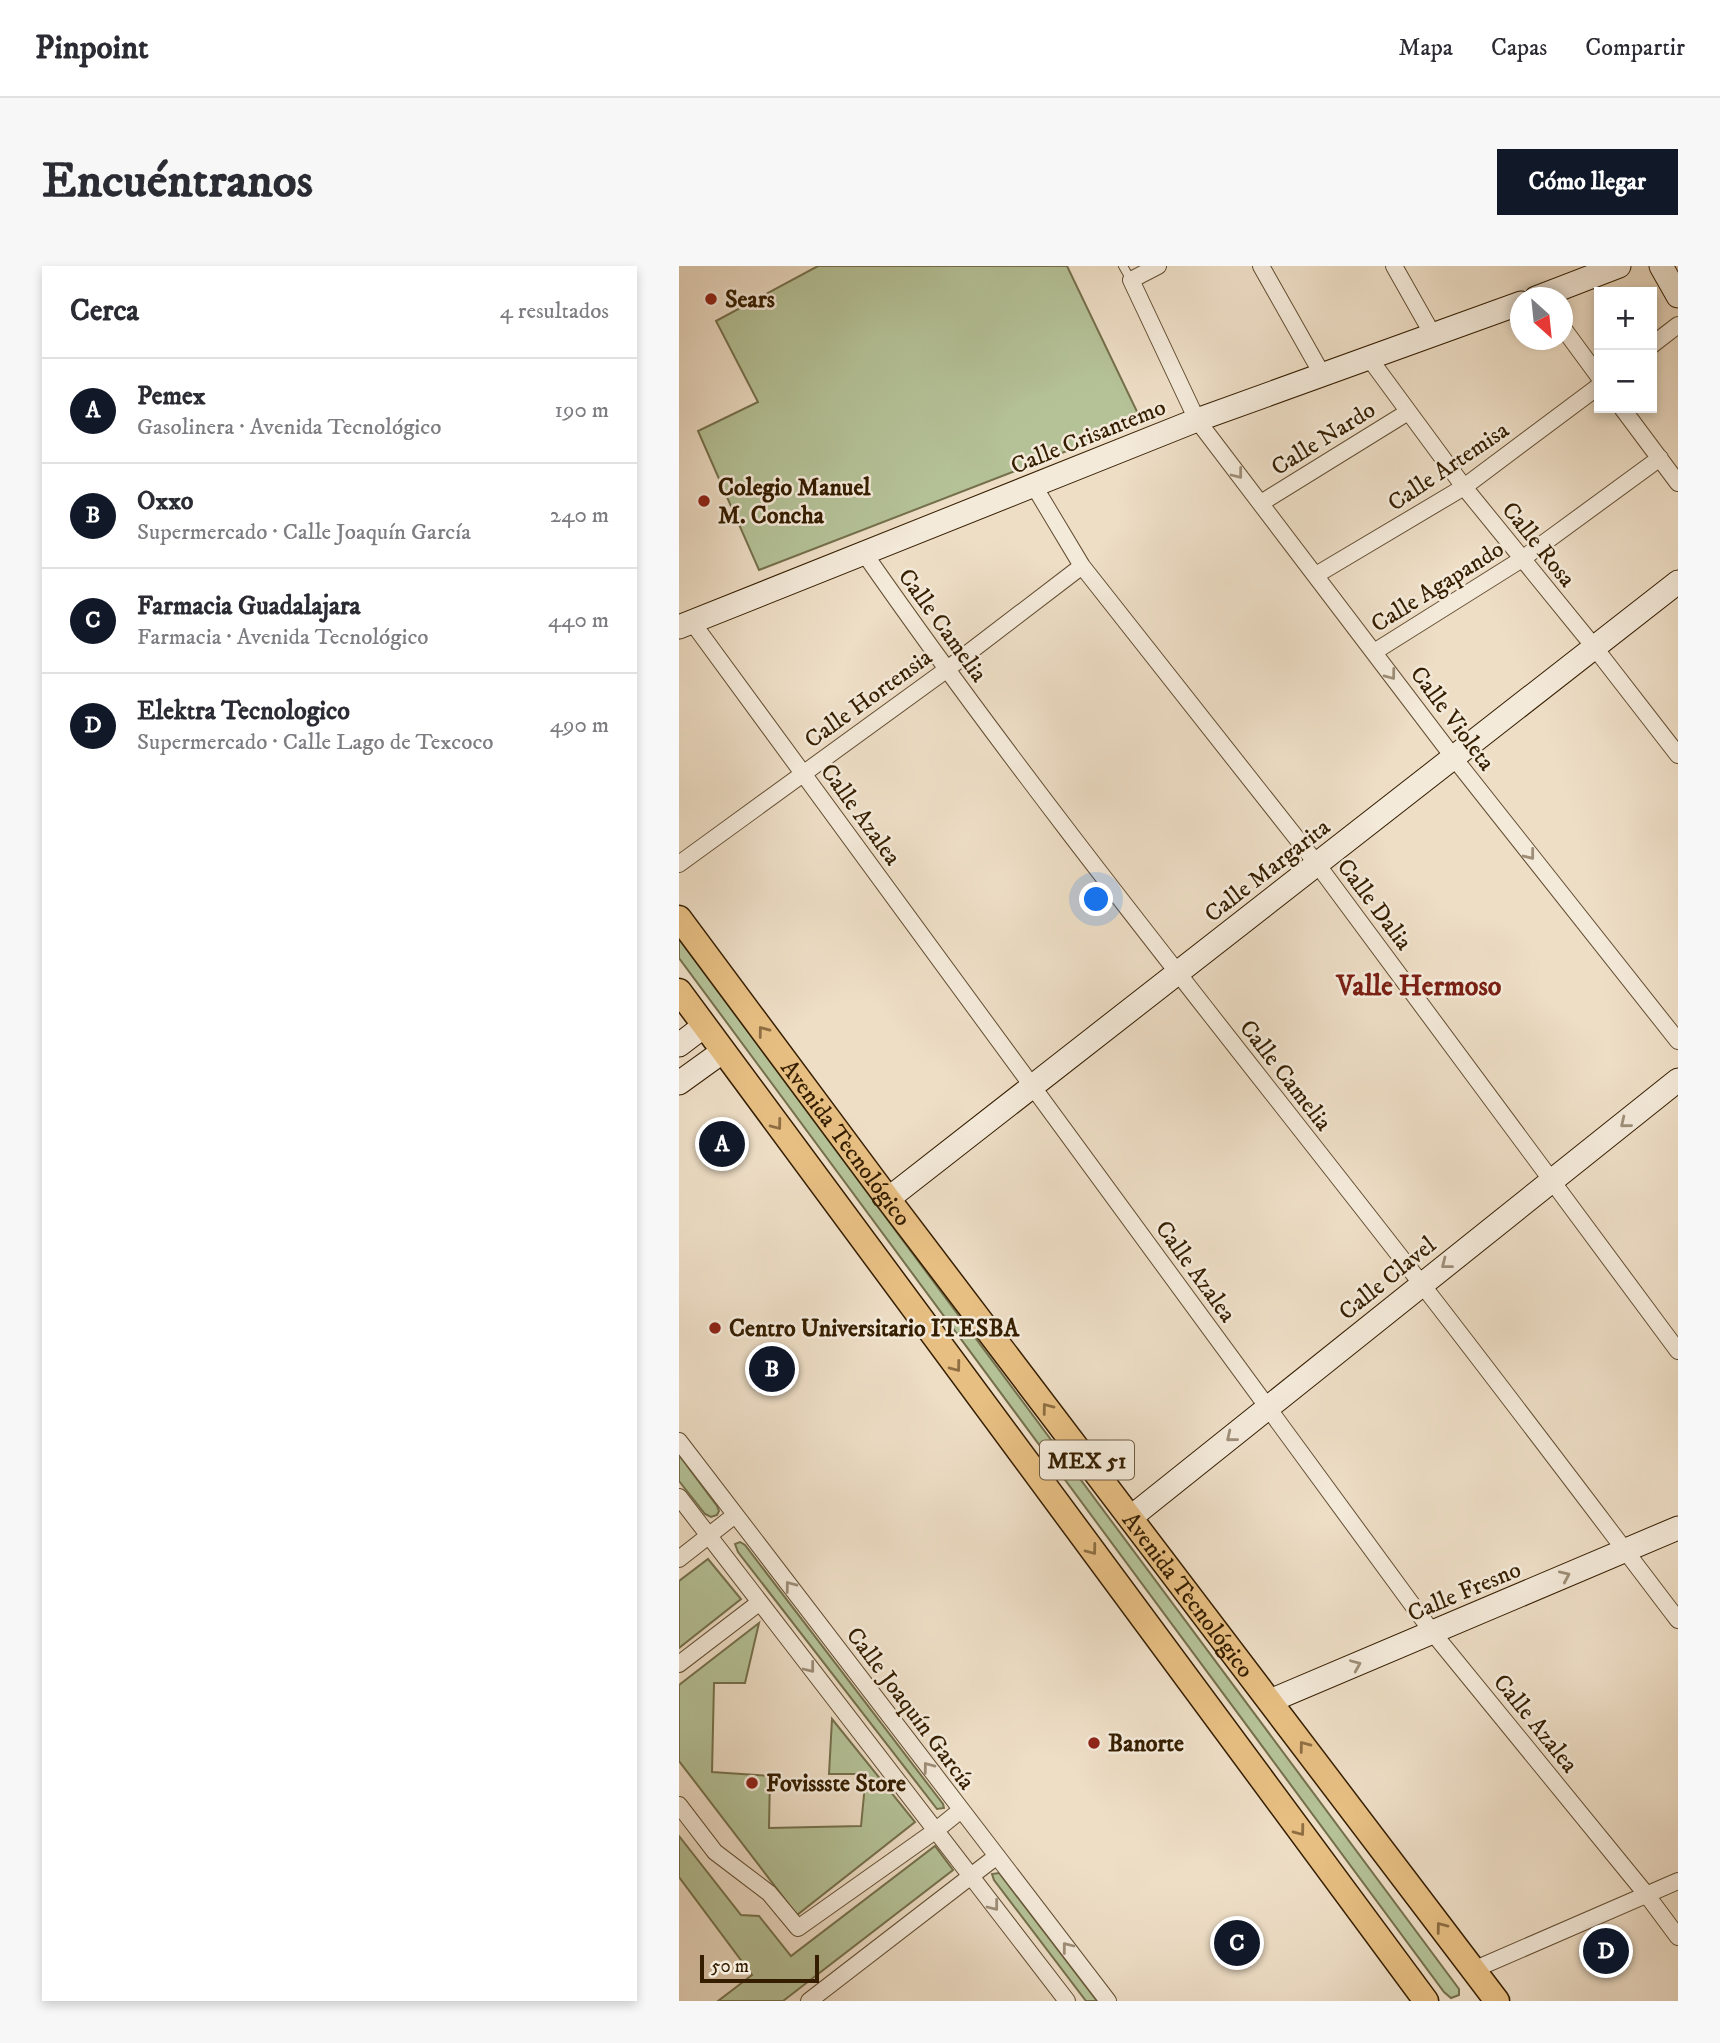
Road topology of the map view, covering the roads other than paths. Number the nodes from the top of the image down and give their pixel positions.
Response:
1 (1158, 266) edge
2 (1261, 266) edge
3 (1394, 266) edge
4 (1619, 266) edge
5 (1661, 266) edge
6 (1127, 273) edge
7 (1565, 287) edge
8 (1678, 296) edge
9 (1510, 308) edge
10 (1678, 325) edge
11 (1433, 335) junction
12 (1657, 341) edge
13 (1573, 342) edge
14 (1369, 358) junction
15 (1594, 370) edge
16 (1322, 374) junction
17 (1594, 390) edge
18 (1408, 412) junction
19 (1626, 413) edge
20 (1196, 420) junction
21 (1660, 458) junction
22 (1678, 483) edge
23 (1034, 486) junction
24 (1464, 487) junction
25 (1261, 503) junction
26 (865, 553) junction
27 (1522, 559) junction
28 (1082, 566) junction
29 (1316, 575) junction
30 (1678, 582) edge
31 (686, 624) edge
32 (1595, 648) junction
33 (1374, 652) junction
34 (946, 670) junction
35 (1678, 727) edge
36 (1665, 738) junction
37 (1678, 755) edge
38 (1454, 758) junction
39 (803, 773) junction
40 (679, 864) edge
41 (1317, 864) junction
42 (679, 918) edge
43 (1177, 972) junction
44 (679, 991) edge
45 (704, 1027) junction
46 (1678, 1041) edge
47 (679, 1045) edge
48 (722, 1052) junction
49 (1678, 1080) edge
50 (679, 1083) edge
51 (1033, 1086) junction
52 (1553, 1180) junction
53 (888, 1199) junction
54 (1422, 1284) junction
55 (1678, 1350) edge
56 (1268, 1408) junction
57 (679, 1441) edge
58 (679, 1497) edge
59 (735, 1515) junction
60 (1130, 1518) junction
61 (1678, 1528) edge
62 (709, 1535) junction
63 (1625, 1550) junction
64 (679, 1559) edge
65 (760, 1602) junction
66 (1678, 1620) edge
67 (1433, 1633) junction
68 (679, 1664) edge
69 (1270, 1701) junction
70 (679, 1805) edge
71 (961, 1810) junction
72 (935, 1830) junction
73 (997, 1856) junction
74 (971, 1876) junction
75 (1678, 1881) edge
76 (1646, 1894) junction
77 (1678, 1937) edge
78 (1473, 1970) junction
79 (1489, 1998) edge
80 (809, 2001) edge
81 (1067, 2001) edge
82 (1108, 2001) edge
83 (1426, 2001) edge

1 - 6 street
2 - 16 street
3 - 11 street
4 - 7 main road, Calle Crisantemo
5 - 8 main road
6 - 20 street, Calle Violeta
9 - 11 main road, Calle Crisantemo
10 - 12 street
11 - 14 main road, Calle Crisantemo
13 - 15 street
14 - 16 main road, Calle Crisantemo
14 - 18 street, Calle Rosa
16 - 20 main road, Calle Crisantemo
17 - 24 street, Calle Artemisa
18 - 24 street, Calle Rosa
18 - 25 street, Calle Nardo
19 - 21 street
20 - 23 main road, Calle Crisantemo
20 -> 25 street, Calle Violeta
21 - 22 street
21 - 27 street, Calle Agapando
23 - 26 main road, Calle Crisantemo
23 - 28 street, Calle Dalia
24 - 27 street, Calle Rosa
24 - 29 street, Calle Artemisa
25 - 29 street, Calle Violeta
26 - 31 main road, Calle Crisantemo
26 - 34 street, Calle Camelia
27 - 32 street, Calle Rosa
27 - 33 street, Calle Agapando
28 - 34 street, Calle Hortensia
28 - 41 street, Calle Dalia
29 - 33 street, Calle Violeta
30 - 32 main road, Calle Margarita
31 - 39 street, Calle Azalea
32 - 36 street, Calle Rosa
32 - 38 main road, Calle Margarita
33 -> 38 street, Calle Violeta
34 - 39 street, Calle Hortensia
34 - 43 street, Calle Camelia
35 - 36 street
36 - 37 street, Calle Rosa
38 - 41 main road, Calle Margarita
38 -> 46 street, Calle Violeta
39 - 40 street, Calle Hortensia
39 - 51 street, Calle Azalea
41 - 43 main road, Calle Margarita
41 - 52 street, Calle Dalia
53 -> 42 main road, Avenida Tecnológico / MEX 51
43 - 51 main road, Calle Margarita
43 - 54 street, Calle Camelia
44 - 45 main road, Avenida Tecnológico / MEX 51
45 - 47 main road
45 - 48 main road, Avenida Tecnológico / MEX 51
48 - 50 main road
48 -> 83 main road, Avenida Tecnológico / MEX 51
49 -> 52 main road, Calle Clavel
51 - 53 main road, Calle Margarita
51 - 56 street, Calle Azalea
52 -> 54 main road, Calle Clavel
52 - 55 street, Calle Dalia
60 -> 53 main road, Avenida Tecnológico / MEX 51
54 - 56 main road, Calle Clavel
54 - 63 street, Calle Camelia
56 -> 60 main road, Calle Clavel
56 - 67 street, Calle Azalea
57 - 59 street, Calle Joaquín García
58 - 62 street
59 - 62 street
71 -> 59 street, Calle Joaquín García
60 - 69 main road, Avenida Tecnológico / MEX 51
61 - 63 main road, Calle Fresno
62 - 64 street
62 - 65 street
63 - 66 street, Calle Camelia
67 -> 63 main road, Calle Fresno
65 - 68 street
65 -> 72 street
69 -> 67 main road, Calle Fresno
67 - 76 street, Calle Azalea
78 -> 69 main road, Avenida Tecnológico / MEX 51
70 - 72 street
71 - 72 street
71 - 73 street, Calle Joaquín García
72 - 74 street
73 - 74 street
82 -> 73 street, Calle Joaquín García
74 - 80 street
74 -> 81 street
75 - 76 street
76 - 77 street, Calle Azalea
76 - 78 street
78 - 79 main road, Avenida Tecnológico / MEX 51

